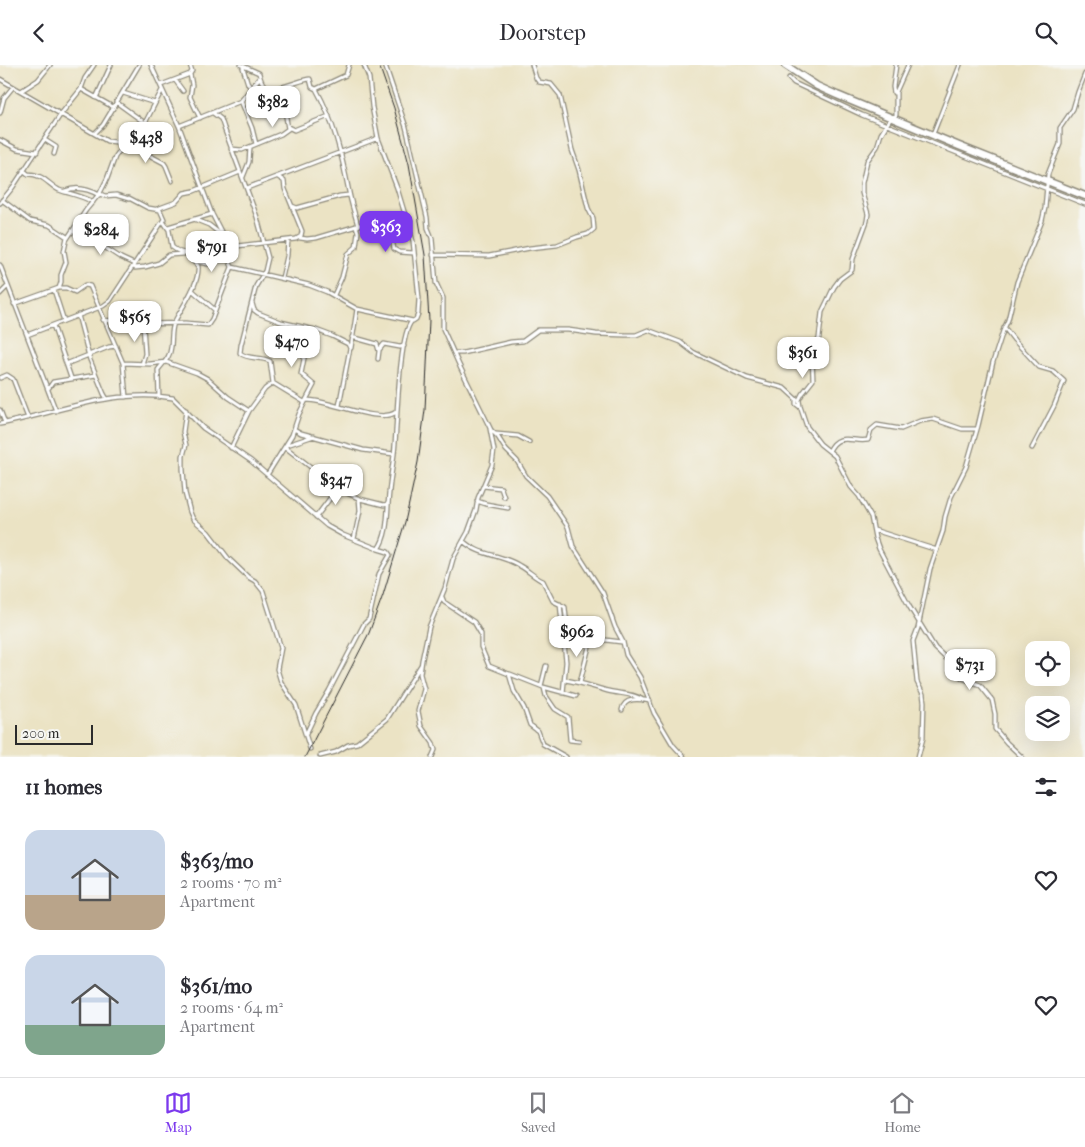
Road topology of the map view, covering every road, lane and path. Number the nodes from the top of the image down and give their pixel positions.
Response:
1 (50, 65) edge
2 (94, 65) edge
3 (111, 65) edge
4 (139, 65) edge
5 (151, 65) edge
6 (190, 65) edge
7 (350, 65) edge
8 (364, 65) edge
9 (385, 65) edge
10 (532, 65) edge
11 (785, 65) edge
12 (896, 65) edge
13 (908, 65) edge
14 (960, 65) edge
15 (242, 66) edge
16 (190, 74) junction
17 (1085, 74) edge
18 (260, 77) junction
19 (789, 78) dead end
20 (0, 79) edge
21 (175, 79) junction
22 (13, 87) junction
23 (162, 87) junction
24 (251, 88) junction
25 (274, 88) junction
26 (80, 89) junction
27 (316, 89) junction
28 (21, 91) junction
29 (183, 91) dead end
30 (123, 93) junction
31 (896, 96) junction
32 (96, 98) junction
33 (241, 101) junction
34 (116, 102) junction
35 (155, 103) junction
36 (112, 107) junction
37 (0, 113) edge
38 (213, 113) junction
39 (61, 114) junction
40 (329, 116) junction
41 (200, 117) junction
42 (891, 118) junction
43 (145, 123) junction
44 (179, 126) junction
45 (887, 126) junction
46 (288, 127) junction
47 (95, 134) junction
48 (933, 134) junction
49 (378, 138) junction
50 (45, 139) junction
51 (0, 140) edge
52 (126, 143) junction
53 (256, 144) junction
54 (250, 147) junction
55 (232, 149) junction
56 (242, 150) junction
57 (37, 152) junction
58 (341, 152) junction
59 (54, 154) dead end
60 (234, 156) junction
61 (23, 170) junction
62 (240, 172) junction
63 (290, 172) junction
64 (278, 177) junction
65 (242, 178) junction
66 (1047, 180) junction
67 (172, 181) dead end
68 (284, 181) junction
69 (202, 187) junction
70 (247, 188) junction
71 (1046, 189) junction
72 (64, 191) junction
73 (99, 194) junction
74 (349, 195) junction
75 (1085, 196) edge
76 (1, 202) edge
77 (93, 202) junction
78 (1085, 204) edge
79 (292, 206) junction
80 (156, 209) junction
81 (297, 209) junction
82 (212, 214) junction
83 (294, 214) junction
84 (405, 217) junction
85 (194, 219) junction
86 (395, 219) junction
87 (163, 221) junction
88 (78, 223) junction
89 (357, 226) junction
90 (159, 227) junction
91 (167, 227) junction
92 (71, 232) junction
93 (81, 232) junction
94 (224, 236) junction
95 (300, 238) junction
96 (67, 239) junction
97 (288, 240) junction
98 (264, 243) junction
99 (228, 246) junction
100 (204, 250) junction
101 (415, 253) junction
102 (185, 254) junction
103 (433, 255) junction
104 (229, 260) junction
105 (193, 261) junction
106 (199, 262) junction
107 (0, 265) edge
108 (133, 265) junction
109 (232, 267) junction
110 (263, 274) junction
111 (282, 278) junction
112 (7, 286) junction
113 (59, 288) junction
114 (54, 289) junction
115 (192, 290) junction
116 (0, 295) edge
117 (334, 295) junction
118 (252, 303) junction
119 (14, 304) junction
120 (98, 307) junction
121 (357, 309) junction
122 (215, 310) junction
123 (78, 315) junction
124 (104, 320) junction
125 (64, 321) junction
126 (413, 321) junction
127 (174, 323) junction
128 (143, 324) junction
129 (53, 325) junction
130 (1004, 327) junction
131 (304, 328) junction
132 (27, 335) junction
133 (352, 337) junction
134 (405, 345) junction
135 (116, 346) junction
136 (350, 348) junction
137 (379, 351) junction
138 (453, 353) junction
139 (89, 356) junction
140 (378, 359) dead end
141 (166, 362) junction
142 (123, 363) junction
143 (66, 364) junction
144 (142, 364) junction
145 (96, 375) junction
146 (0, 378) edge
147 (71, 378) junction
148 (273, 383) junction
149 (48, 389) junction
150 (126, 397) junction
151 (159, 397) junction
152 (108, 399) junction
153 (305, 401) junction
154 (339, 406) junction
155 (800, 408) junction
156 (186, 409) junction
157 (0, 410) edge
158 (56, 411) junction
159 (249, 411) junction
160 (396, 412) junction
161 (2, 418) edge
162 (28, 418) junction
163 (6, 423) junction
164 (0, 424) edge
165 (294, 429) junction
166 (490, 429) junction
167 (977, 429) junction
168 (495, 434) junction
169 (314, 436) junction
170 (530, 442) dead end
171 (286, 446) junction
172 (231, 448) junction
173 (1032, 448) dead end
174 (829, 451) junction
175 (394, 454) junction
176 (267, 475) junction
177 (336, 487) junction
178 (483, 487) junction
179 (504, 497) dead end
180 (359, 498) junction
181 (477, 501) junction
182 (388, 504) junction
183 (508, 508) dead end
184 (316, 517) junction
185 (874, 530) junction
186 (354, 539) junction
187 (463, 541) junction
188 (378, 549) junction
189 (937, 550) junction
190 (442, 596) junction
191 (560, 604) junction
192 (919, 621) junction
193 (591, 639) junction
194 (622, 642) junction
195 (421, 665) junction
196 (546, 667) dead end
197 (509, 674) junction
198 (565, 679) junction
199 (580, 682) junction
200 (542, 687) junction
201 (563, 693) junction
202 (576, 696) dead end
203 (643, 699) junction
204 (650, 701) junction
205 (622, 710) dead end
206 (306, 735) junction
207 (579, 741) dead end
208 (310, 749) dead end
209 (320, 755) dead end
210 (432, 757) edge
211 (566, 757) edge
212 (684, 757) edge
213 (918, 757) edge
214 (1022, 757) edge

1 - 28 street
2 - 26 street
3 - 32 street
4 - 30 street
5 - 23 street
6 - 16 street
7 - 27 street
8 - 49 street
9 - 103 street
10 - 103 street
11 - 42 highway
12 - 31 street
13 - 31 street
14 - 48 street
15 - 18 street
15 - 24 street
16 - 21 street
16 - 41 street
17 - 66 street
18 - 24 street
18 - 25 street
19 - 45 street
20 - 22 street
21 - 23 street
21 - 29 street
22 - 28 street
22 - 37 street
23 - 35 street
23 - 44 street
24 - 33 street
25 - 27 street
25 - 46 street
26 - 32 street
26 - 39 street
27 - 40 street
28 - 39 street
30 - 34 street
30 - 35 street
31 - 42 street
32 - 36 street
33 - 38 street
33 - 53 street
34 - 36 street
34 - 43 street
35 - 43 street
36 - 47 street
38 - 41 street
38 - 55 street
39 - 47 street
39 - 50 street
40 - 46 street
40 - 58 street
41 - 44 street
42 - 45 street
42 - 48 highway
43 - 52 street
44 - 69 street
45 - 71 street
45 - 155 street
46 - 53 street
47 - 52 street
48 - 66 highway
49 - 58 street
49 - 84 street
50 - 57 street
50 - 59 street
51 - 57 street
52 - 67 street
52 - 73 street
53 - 54 street
54 - 56 street
54 - 65 street
55 - 56 street
55 - 60 street
56 - 60 street
57 - 61 street
58 - 63 street
58 - 74 street
60 - 62 street
61 - 72 street
61 - 76 street
62 - 65 street
62 - 69 street
63 - 64 street
63 - 68 street
64 - 68 street
64 - 70 street
65 - 70 street
66 - 71 street
66 - 75 highway
68 - 79 street
69 - 80 street
69 - 82 street
70 - 98 street
71 - 78 street
71 - 130 street
72 - 73 street
72 - 77 street
73 - 77 street
73 - 80 street
74 - 81 street
74 - 89 street
76 - 96 street
77 - 88 street
79 - 81 street
79 - 83 street
80 - 87 street
81 - 83 street
82 - 85 street
82 - 94 street
83 - 95 street
84 - 86 street
84 - 101 street
85 - 91 street
85 - 94 street
86 - 89 street
86 - 101 street
87 - 90 street
87 - 91 street
88 - 92 street
88 - 93 street
89 - 95 street
89 - 117 street
90 - 91 street
90 - 108 street
91 - 102 street
92 - 93 street
92 - 96 street
93 - 108 street
94 - 99 street
95 - 97 street
96 - 113 street
97 - 98 street
97 - 111 street
98 - 99 street
98 - 110 street
99 - 100 street
99 - 104 street
100 - 102 street
100 - 106 street
101 - 126 street
102 - 105 street
102 - 108 street
103 - 138 street
104 - 106 street
104 - 109 street
105 - 106 street
105 - 115 street
107 - 112 street
108 - 120 street
109 - 110 street
109 - 122 street
110 - 111 street
110 - 118 street
111 - 117 street
112 - 116 street
112 - 119 street
113 - 114 street
113 - 120 street
114 - 119 street
114 - 125 street
115 - 122 street
115 - 127 street
117 - 121 street
118 - 131 street
118 - 148 street
119 - 132 street
120 - 123 street
120 - 124 street
121 - 126 street
121 - 133 street
122 - 127 street
123 - 125 street
123 - 139 street
124 - 128 street
124 - 135 street
125 - 129 street
126 - 134 street
127 - 128 street
127 - 141 street
128 - 144 street
129 - 132 street
129 - 143 street
130 - 167 street
130 - 173 street
131 - 136 street
131 - 153 street
132 - 149 street
133 - 136 street
133 - 137 street
134 - 137 street
134 - 160 street
135 - 139 street
135 - 142 street
136 - 154 street
137 - 140 street
138 - 155 street
138 - 166 street
139 - 143 street
139 - 145 street
141 - 144 street
141 - 151 street
141 - 159 street
142 - 144 street
142 - 150 street
143 - 147 street
145 - 147 street
145 - 152 street
146 - 162 street
147 - 149 street
148 - 153 street
148 - 159 street
149 - 158 street
150 - 151 street
150 - 152 street
151 - 156 street
152 - 158 street
153 - 154 street
153 - 165 street
154 - 160 street
155 - 174 street
156 - 172 street
156 - 206 street
157 - 161 street
158 - 162 street
159 - 172 street
160 - 175 street
161 - 163 street
162 - 163 street
163 - 164 street
165 - 169 street
165 - 171 street
166 - 168 street
166 - 178 street
167 - 174 street
167 - 189 street
168 - 170 street
168 - 194 street
169 - 171 street
169 - 175 street
171 - 176 street
171 - 177 street
172 - 176 street
174 - 185 street
175 - 182 street
176 - 184 street
177 - 180 street
177 - 184 street
178 - 179 street
178 - 181 street
180 - 182 street
180 - 186 street
181 - 183 street
181 - 187 street
182 - 188 street
184 - 186 street
185 - 189 street
185 - 192 street
186 - 188 street
187 - 190 street
187 - 191 street
188 - 206 street
189 - 192 street
190 - 195 street
190 - 197 street
191 - 193 street
191 - 198 street
192 - 213 street
192 - 214 street
193 - 194 street
193 - 199 street
194 - 204 street
195 - 209 street
195 - 210 street
196 - 200 street
197 - 200 street
197 - 211 street
198 - 199 street
198 - 201 street
199 - 203 street
200 - 201 street
200 - 207 street
201 - 202 street
203 - 204 street
203 - 205 street
204 - 212 street
206 - 208 street

